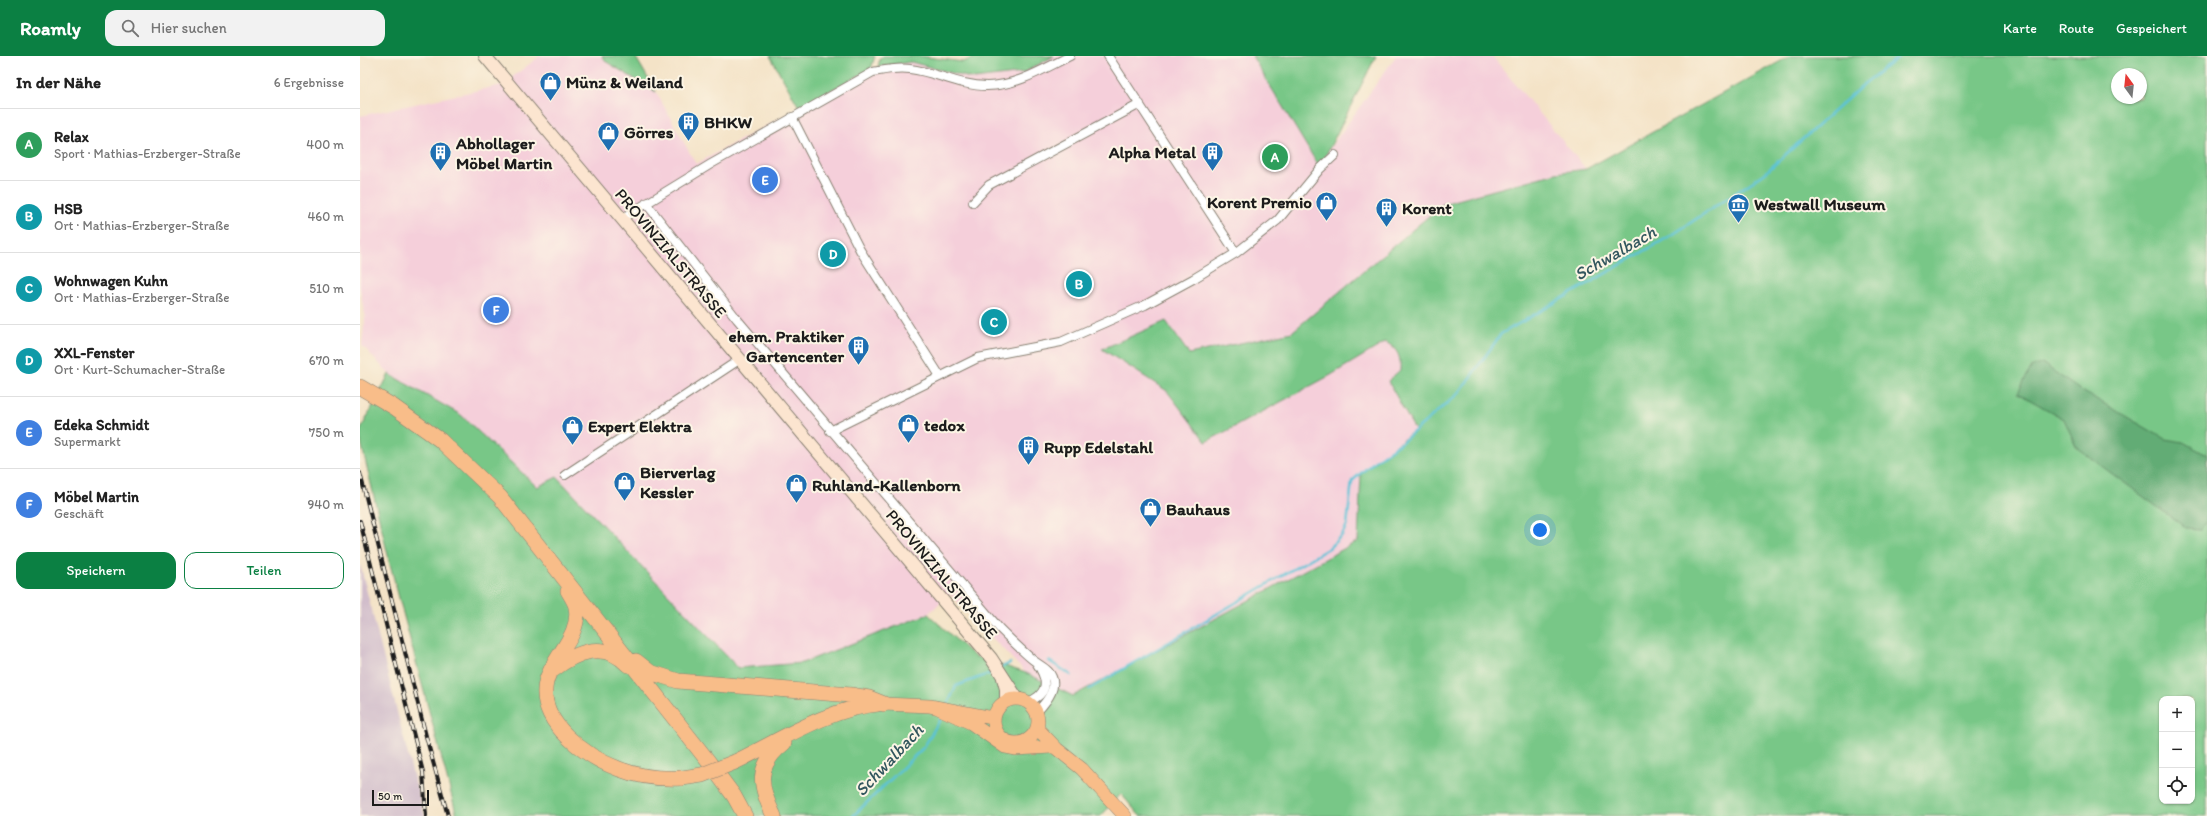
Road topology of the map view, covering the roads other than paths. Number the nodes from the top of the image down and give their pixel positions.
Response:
1 (485, 56) edge
2 (1070, 56) edge
3 (1108, 56) edge
4 (1140, 104) junction
5 (792, 117) junction
6 (1335, 155) dead end
7 (973, 202) dead end
8 (646, 203) junction
9 (621, 219) junction
10 (1236, 253) junction
11 (739, 360) junction
12 (940, 376) junction
13 (360, 387) edge
14 (830, 431) junction
15 (565, 475) dead end
16 (545, 552) junction
17 (599, 622) junction
18 (1035, 662) junction
19 (551, 672) junction
20 (646, 684) junction
21 (1022, 703) junction
22 (884, 704) junction
23 (954, 713) junction
24 (993, 718) junction
25 (800, 730) junction
26 (1033, 733) junction
27 (1054, 748) junction
28 (745, 816) edge
29 (774, 816) edge
30 (1125, 816) edge

1 - 9 main road, PROVINZIALSTRASSE
2 - 5 street
3 - 4 street
4 - 7 street
4 - 10 street
5 - 8 street
5 - 12 street
6 - 10 street
8 - 9 street
8 - 14 street
9 - 11 main road, PROVINZIALSTRASSE
10 - 12 street
11 - 15 street
11 - 21 main road, PROVINZIALSTRASSE
12 - 14 street
13 - 16 highway
14 - 18 street
16 - 17 highway
16 - 19 highway
17 - 20 highway
17 - 22 highway
18 - 21 street
18 - 21 street
19 - 20 highway
19 - 25 highway, bridge
20 - 28 highway
21 - 24 main road
21 - 26 main road
22 - 23 main road
22 - 25 highway
23 - 24 main road
23 - 27 main road
24 - 26 main road
25 - 29 highway
26 - 27 main road
27 - 30 main road

